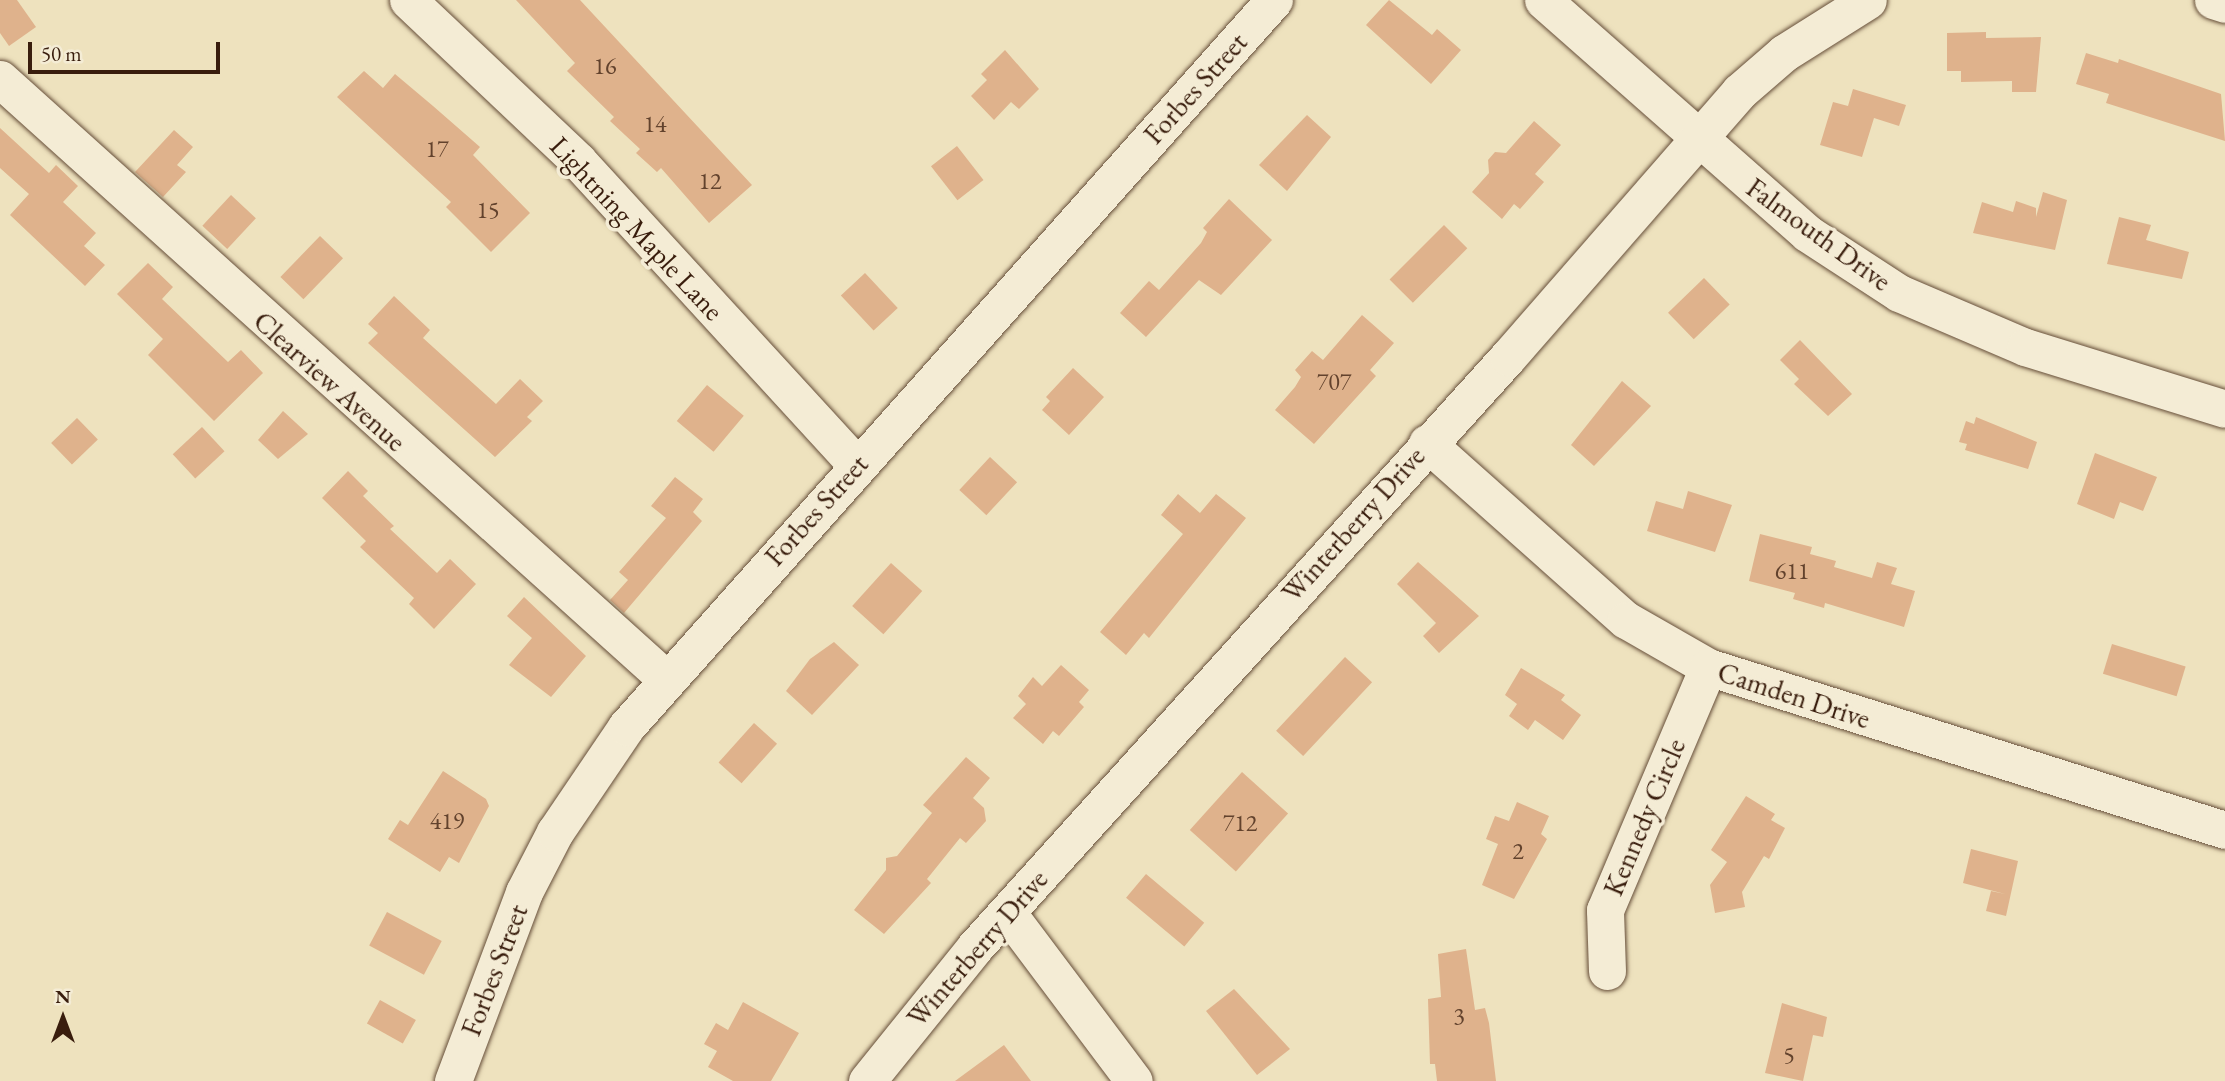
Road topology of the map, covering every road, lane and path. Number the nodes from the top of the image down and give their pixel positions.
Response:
1 (408, 0) edge
2 (1274, 0) edge
3 (1543, 0) edge
4 (1868, 0) edge
5 (2213, 0) edge
6 (2225, 4) edge
7 (0, 79) edge
8 (1696, 138) junction
9 (2225, 409) edge
10 (1427, 443) junction
11 (857, 465) junction
12 (1708, 667) junction
13 (665, 678) junction
14 (2225, 830) edge
15 (1007, 912) junction
16 (1607, 971) dead end
17 (453, 1081) edge
18 (867, 1081) edge
19 (1134, 1081) edge

1 - 11 street, Lightning Maple Lane
2 - 11 street, Forbes Street
3 - 8 street, Falmouth Drive
4 - 8 street, Winterberry Drive
5 - 6 street
7 - 13 street, Clearview Avenue
8 - 9 street, Falmouth Drive
8 - 10 street, Winterberry Drive
10 - 12 street, Camden Drive
10 - 15 street, Winterberry Drive
11 - 13 street, Forbes Street
12 - 14 street, Camden Drive
12 - 16 street, Kennedy Circle
13 - 17 street, Forbes Street
15 - 18 street, Winterberry Drive
15 - 19 street

